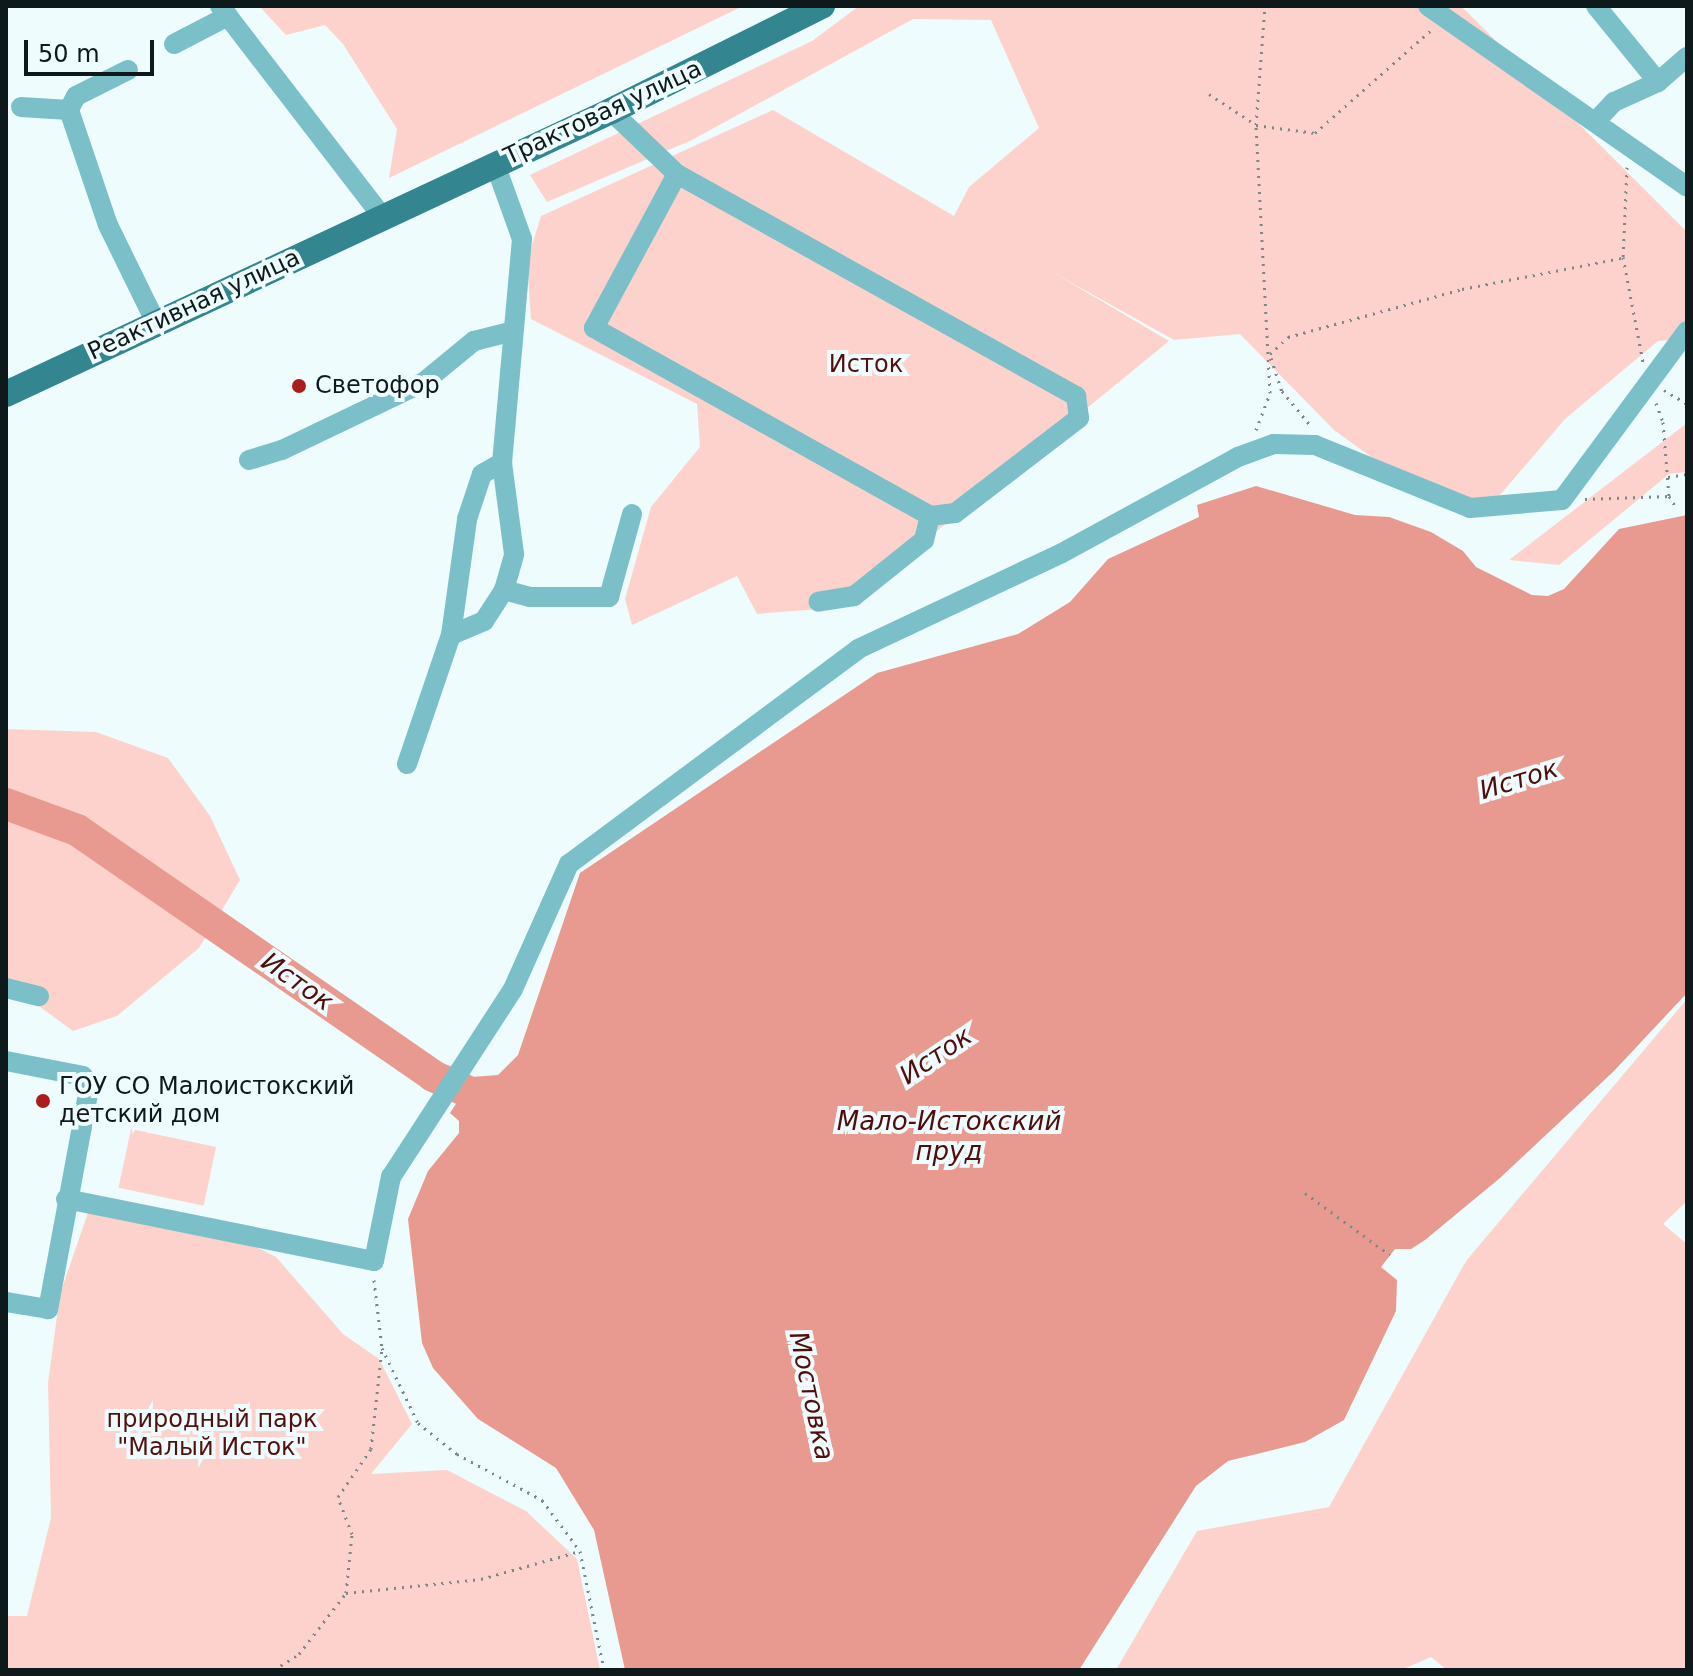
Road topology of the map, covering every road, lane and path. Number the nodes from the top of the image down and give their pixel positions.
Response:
1 (1265, 6) edge
2 (1428, 6) edge
3 (1596, 6) edge
4 (806, 10) edge
5 (224, 11) edge
6 (1445, 18) junction
7 (174, 44) dead end
8 (1687, 57) edge
9 (128, 70) dead end
10 (1658, 82) junction
11 (1209, 94) dead end
12 (21, 107) dead end
13 (69, 110) junction
14 (611, 111) junction
15 (1597, 120) junction
16 (1256, 125) junction
17 (1628, 143) junction
18 (495, 164) junction
19 (677, 174) junction
20 (1687, 187) edge
21 (382, 216) junction
22 (1623, 257) junction
23 (156, 323) junction
24 (1687, 331) edge
25 (511, 332) junction
26 (1270, 354) junction
27 (1647, 379) junction
28 (6, 394) edge
29 (1315, 445) junction
30 (1238, 457) junction
31 (249, 460) dead end
32 (502, 463) junction
33 (1687, 474) edge
34 (1668, 477) junction
35 (1669, 496) junction
36 (1562, 500) junction
37 (1677, 509) dead end
38 (632, 514) dead end
39 (930, 516) junction
40 (504, 590) junction
41 (818, 602) dead end
42 (451, 635) junction
43 (407, 764) dead end
44 (6, 988) edge
45 (39, 996) dead end
46 (6, 1061) edge
47 (1305, 1193) dead end
48 (66, 1199) junction
49 (1390, 1255) dead end
50 (374, 1261) junction
51 (6, 1302) edge
52 (382, 1348) junction
53 (580, 1551) junction
54 (346, 1593) junction
55 (274, 1670) edge
56 (604, 1670) edge

1 - 16 path
2 - 6 street
3 - 10 street
4 - 14 main road, Трактовая улица
5 - 7 street
5 - 21 street
6 - 15 street
6 - 16 path
8 - 10 street
9 - 13 street
10 - 15 street
11 - 16 path
12 - 13 street
13 - 23 street
14 - 18 main road, Трактовая улица
14 - 19 street
15 - 17 street
16 - 26 path
17 - 20 street
17 - 22 path
18 - 21 main road, Трактовая улица
18 - 25 street
19 - 39 street
19 - 39 street
21 - 23 main road, Реактивная улица
22 - 26 path
22 - 27 path
23 - 28 main road, Реактивная улица
24 - 27 street
25 - 31 street
25 - 32 street
26 - 29 path
26 - 30 path
27 - 34 path
27 - 36 street
29 - 30 street
29 - 36 street
30 - 50 street
32 - 40 street
32 - 42 street
33 - 34 path
34 - 35 path
35 - 36 path
35 - 37 path
38 - 40 street
39 - 41 street
40 - 42 street
42 - 43 street
44 - 45 street
46 - 48 street
47 - 49 path
48 - 50 street
48 - 51 street
50 - 52 path
52 - 53 path
52 - 54 path
53 - 54 path
53 - 56 path
54 - 55 path

